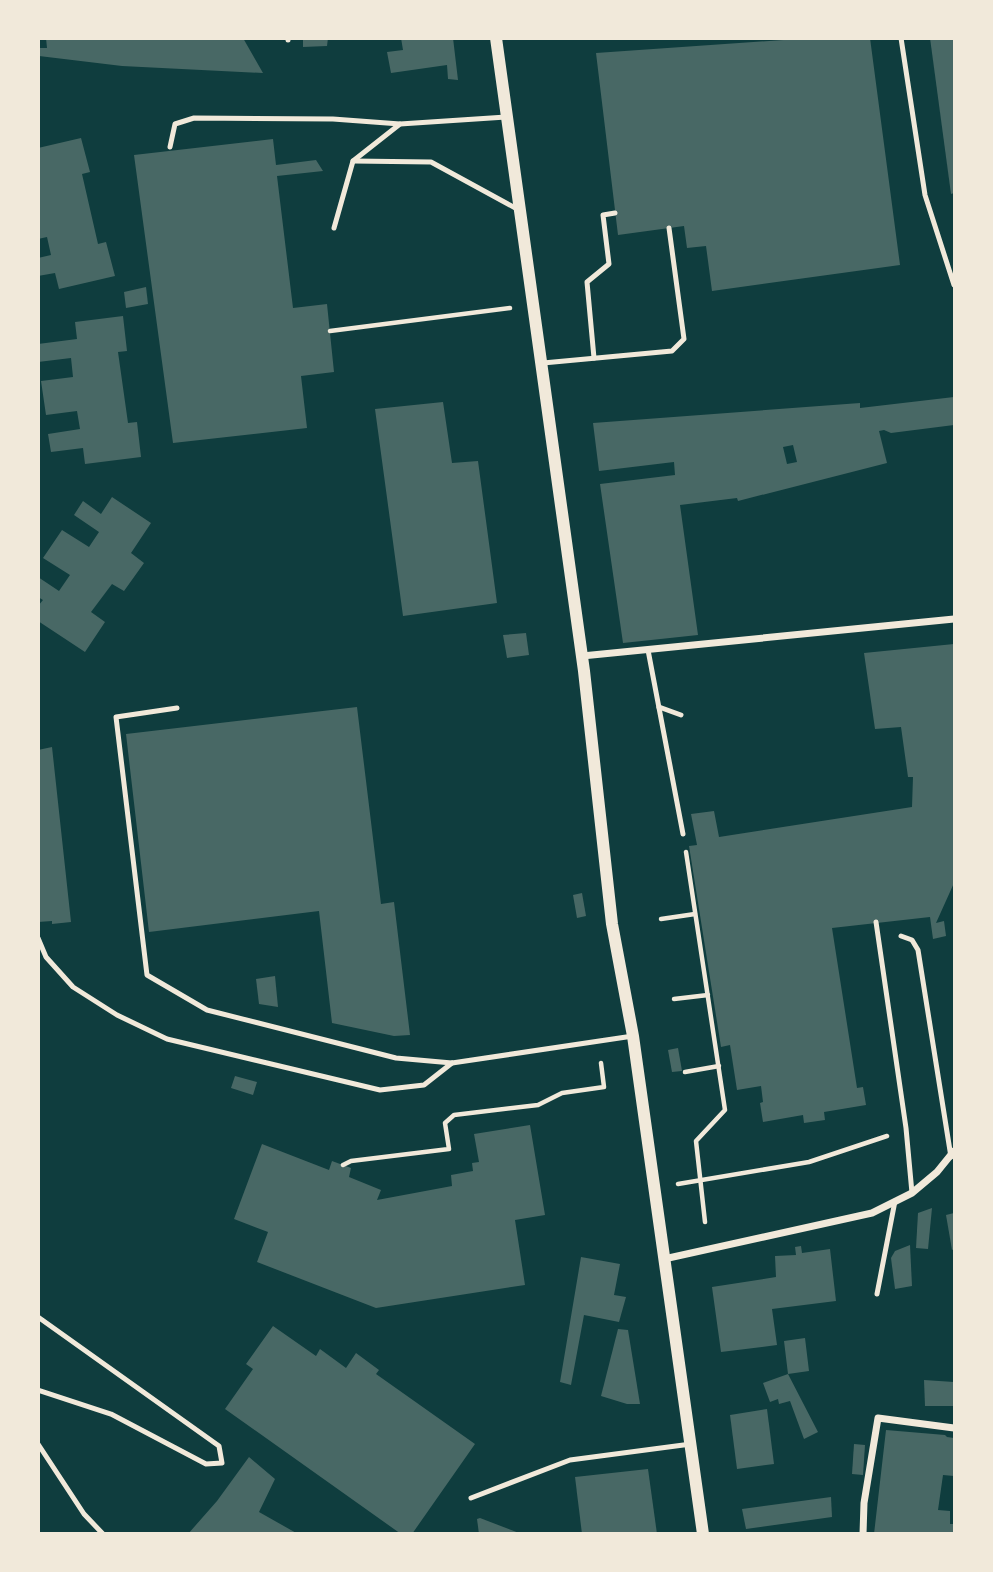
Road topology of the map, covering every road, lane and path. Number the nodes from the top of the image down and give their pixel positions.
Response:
1 (496, 38) edge
2 (901, 38) edge
3 (507, 117) junction
4 (400, 124) junction
5 (170, 147) dead end
6 (353, 161) junction
7 (519, 210) junction
8 (615, 213) dead end
9 (334, 228) dead end
10 (669, 228) dead end
11 (954, 285) edge
12 (532, 305) junction
13 (330, 331) dead end
14 (594, 358) junction
15 (540, 363) junction
16 (954, 619) edge
17 (648, 650) junction
18 (582, 656) junction
19 (659, 707) junction
20 (177, 708) dead end
21 (681, 715) dead end
22 (683, 834) dead end
23 (686, 853) dead end
24 (695, 914) junction
25 (661, 919) dead end
26 (876, 922) dead end
27 (901, 936) dead end
28 (38, 938) edge
29 (708, 995) junction
30 (674, 999) dead end
31 (633, 1037) junction
32 (597, 1041) junction
33 (452, 1063) junction
34 (719, 1066) junction
35 (685, 1072) dead end
36 (906, 1128) junction
37 (953, 1154) edge
38 (342, 1165) dead end
39 (702, 1181) junction
40 (676, 1184) dead end
41 (912, 1193) junction
42 (895, 1201) junction
43 (705, 1222) dead end
44 (664, 1259) junction
45 (877, 1294) dead end
46 (38, 1317) edge
47 (38, 1390) edge
48 (954, 1428) edge
49 (38, 1444) edge
50 (691, 1444) junction
51 (471, 1498) dead end
52 (103, 1534) edge
53 (703, 1534) edge
54 (863, 1534) edge

1 - 3 street
2 - 11 lane
3 - 4 lane
3 - 7 street
4 - 5 lane
4 - 6 lane
6 - 7 lane
6 - 9 lane
7 - 12 street
8 - 14 lane
10 - 14 lane
12 - 13 path
12 - 15 street
14 - 15 lane
15 - 18 street
16 - 17 street
17 - 18 street
17 - 19 lane
18 - 31 street
19 - 21 lane
19 - 22 lane
20 - 33 lane
23 - 24 path
24 - 25 path
24 - 29 path
26 - 36 lane
27 - 37 lane
28 - 33 lane
29 - 30 path
29 - 34 path
31 - 32 lane
31 - 44 street
32 - 33 lane
32 - 38 path
34 - 35 path
34 - 39 path
36 - 39 path
36 - 41 lane
37 - 41 street
39 - 40 path
39 - 43 path
41 - 42 street
42 - 44 street
42 - 45 lane
44 - 50 street
46 - 47 lane
48 - 54 street
49 - 52 lane
50 - 51 lane
50 - 53 street

